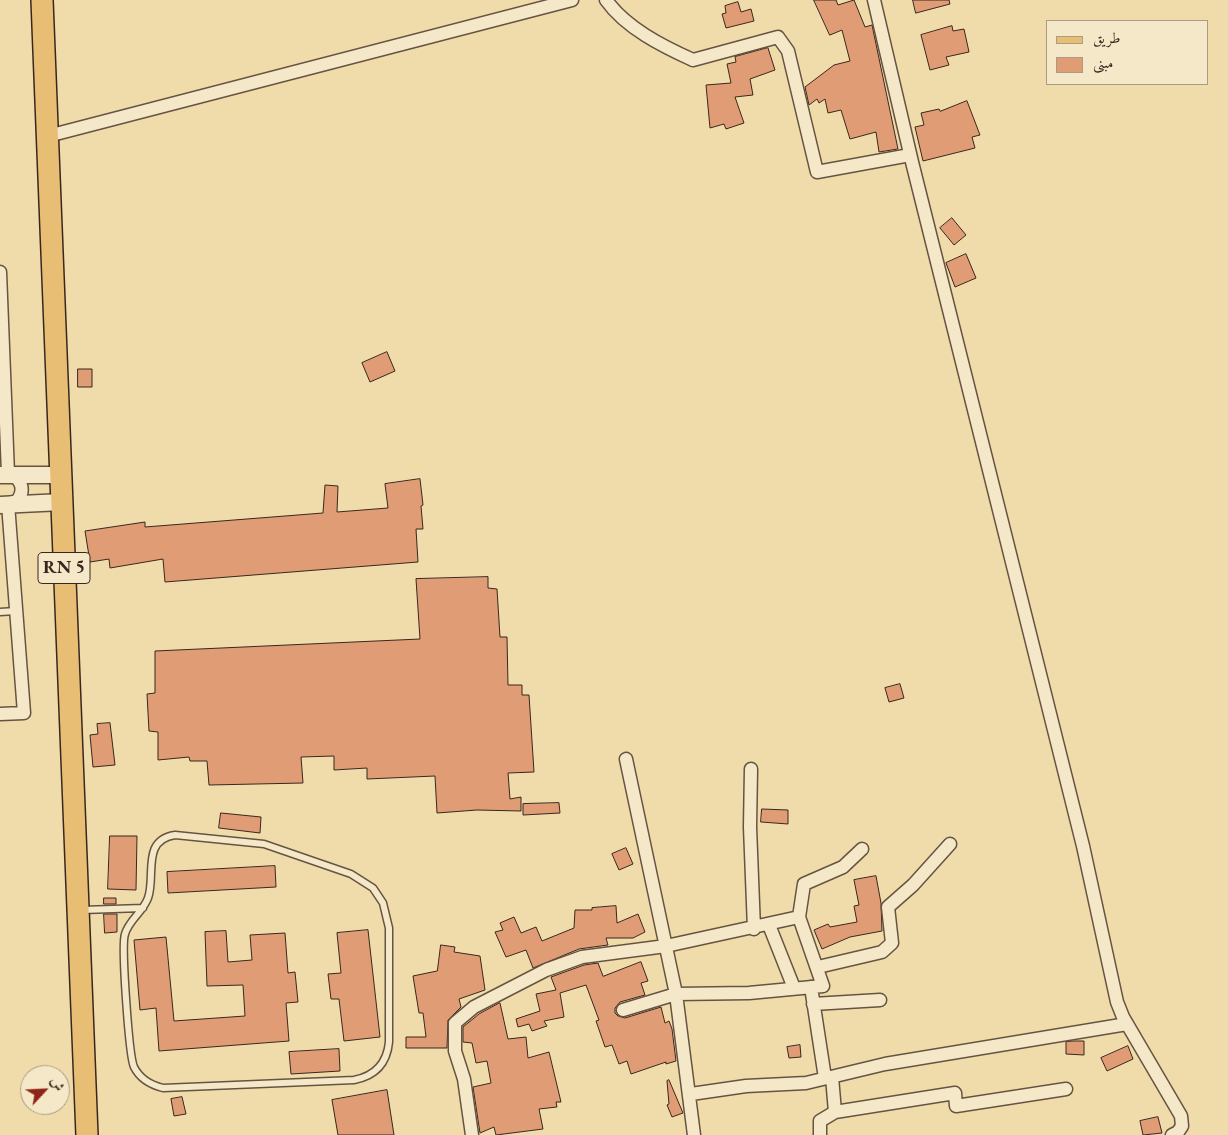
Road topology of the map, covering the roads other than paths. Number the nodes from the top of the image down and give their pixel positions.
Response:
1 (42, 0) edge
2 (572, 0) edge
3 (606, 0) edge
4 (874, 0) edge
5 (48, 136) junction
6 (910, 155) junction
7 (0, 272) edge
8 (2, 369) edge
9 (3, 475) edge
10 (62, 475) junction
11 (62, 502) junction
12 (3, 504) edge
13 (16, 611) junction
14 (0, 612) edge
15 (0, 714) edge
16 (626, 759) dead end
17 (751, 768) dead end
18 (950, 844) dead end
19 (862, 849) dead end
20 (142, 908) junction
21 (78, 910) junction
22 (799, 917) junction
23 (769, 925) junction
24 (754, 929) junction
25 (666, 946) junction
26 (818, 967) junction
27 (811, 987) junction
28 (794, 988) junction
29 (676, 994) junction
30 (880, 1000) dead end
31 (813, 1004) junction
32 (623, 1010) dead end
33 (1127, 1024) junction
34 (829, 1078) junction
35 (1066, 1089) dead end
36 (690, 1094) junction
37 (836, 1112) junction
38 (87, 1135) edge
39 (472, 1135) edge
40 (694, 1135) edge
41 (820, 1135) edge
42 (1172, 1135) edge

1 - 5 main road, RN 5
2 - 5 street
3 - 6 street
4 - 6 street
5 - 10 main road, RN 5
6 - 33 street
7 - 8 street
8 - 9 street
9 - 10 street
9 - 12 street
10 - 11 main road, RN 5
11 - 12 street
11 - 21 main road, RN 5
12 - 13 street
13 - 14 lane
13 - 15 street
16 - 25 street
17 - 24 street
18 - 26 street
19 - 22 street
20 - 20 lane
20 - 21 lane
21 - 38 main road, RN 5
22 - 23 street
22 - 26 street
23 - 24 street
23 - 28 street
24 - 25 street
25 - 29 street
25 - 39 street
26 - 27 street
27 - 28 street
27 - 31 street
28 - 29 street
29 - 32 street
29 - 36 street
30 - 31 street
31 - 34 street
33 - 34 street
33 - 42 street
34 - 36 street
34 - 37 street
35 - 37 street
36 - 40 street
37 - 41 street

